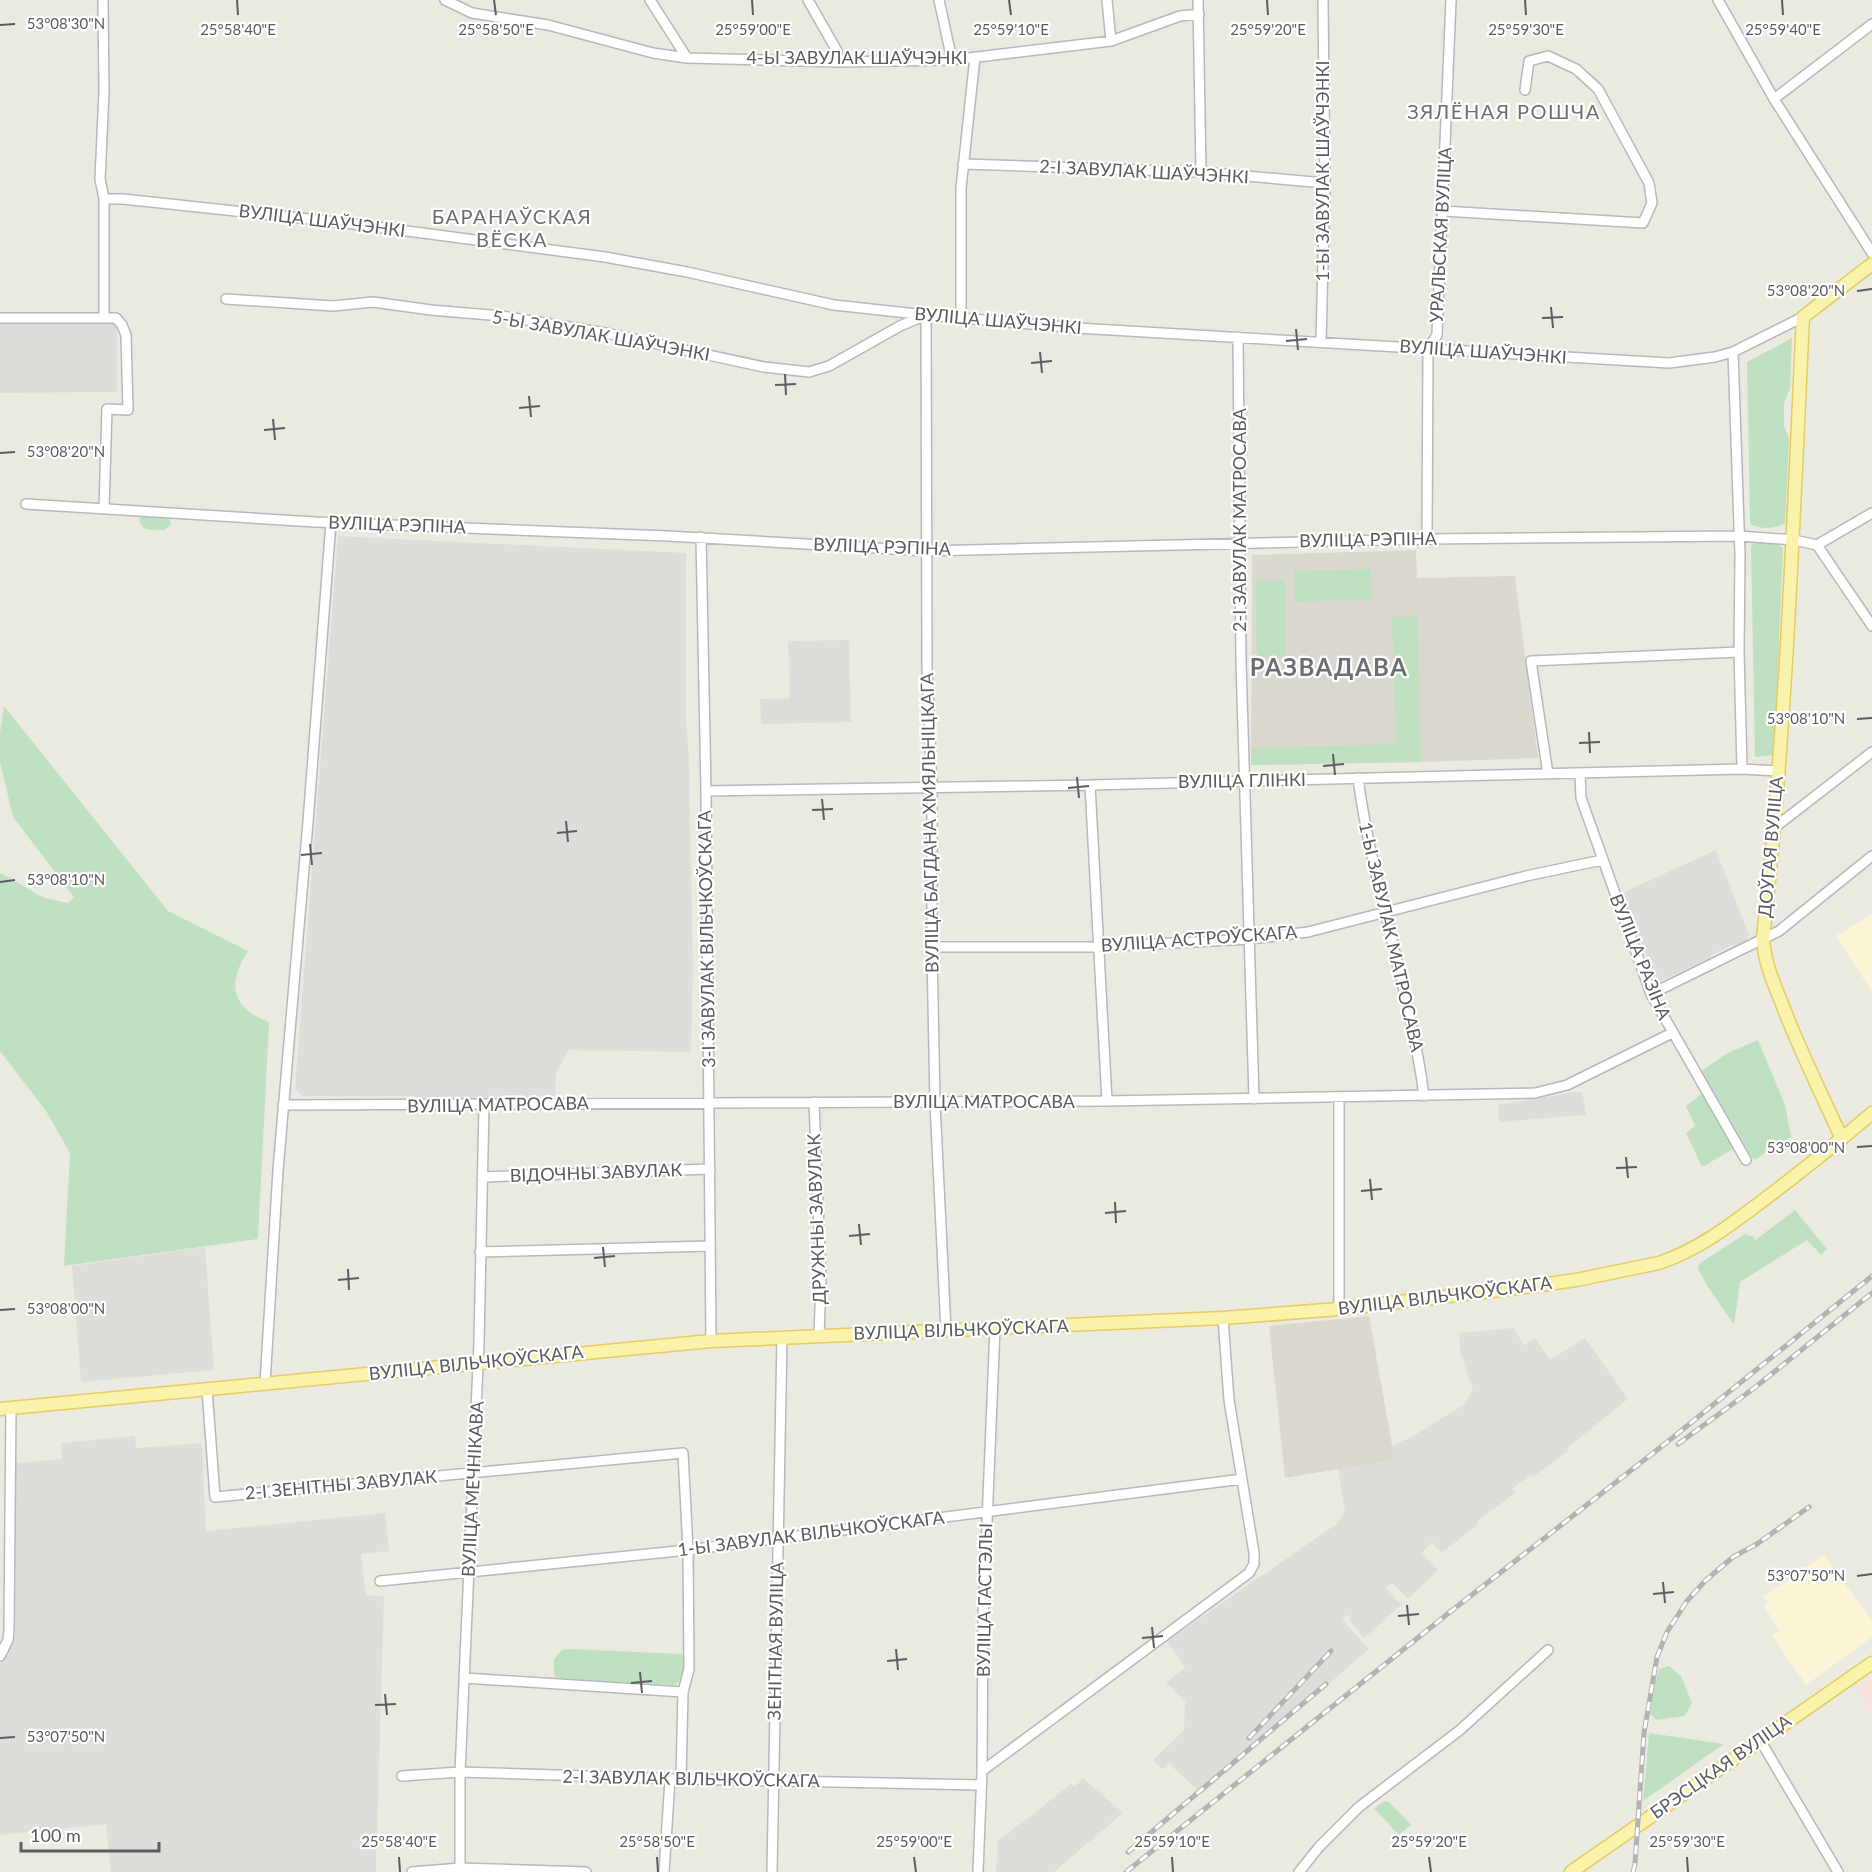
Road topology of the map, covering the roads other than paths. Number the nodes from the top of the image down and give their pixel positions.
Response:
1 (103, 0) edge
2 (445, 0) edge
3 (650, 0) edge
4 (808, 0) edge
5 (939, 0) edge
6 (1107, 0) edge
7 (1198, 0) edge
8 (1323, 0) edge
9 (1451, 0) edge
10 (1718, 0) edge
11 (1199, 15) junction
12 (1872, 24) edge
13 (1112, 41) junction
14 (975, 57) junction
15 (687, 58) junction
16 (952, 60) junction
17 (838, 62) junction
18 (1525, 90) dead end
19 (1774, 99) junction
20 (963, 164) junction
21 (1201, 172) junction
22 (1325, 183) junction
23 (104, 199) junction
24 (1443, 211) junction
25 (1872, 253) edge
26 (1872, 264) edge
27 (226, 299) dead end
28 (926, 315) junction
29 (1803, 317) junction
30 (0, 318) edge
31 (104, 318) junction
32 (961, 318) junction
33 (1238, 337) junction
34 (1321, 342) junction
35 (1428, 348) junction
36 (1733, 352) junction
37 (26, 504) dead end
38 (104, 508) junction
39 (1872, 513) edge
40 (331, 522) junction
41 (1739, 536) junction
42 (701, 537) junction
43 (1426, 539) junction
44 (1794, 540) junction
45 (1240, 543) junction
46 (1817, 545) junction
47 (927, 551) junction
48 (1872, 626) edge
49 (1739, 652) junction
50 (1872, 752) edge
51 (1742, 769) junction
52 (1778, 771) junction
53 (1580, 773) junction
54 (1548, 774) junction
55 (1358, 778) junction
56 (1245, 780) junction
57 (1090, 785) junction
58 (932, 787) junction
59 (706, 791) junction
60 (1774, 828) junction
61 (1872, 856) edge
62 (1602, 860) junction
63 (1384, 911) junction
64 (1763, 938) junction
65 (1250, 939) junction
66 (932, 947) junction
67 (1098, 947) junction
68 (1651, 994) junction
69 (1672, 1033) junction
70 (1424, 1096) junction
71 (1339, 1097) junction
72 (1254, 1099) junction
73 (814, 1101) junction
74 (1107, 1101) junction
75 (709, 1102) junction
76 (935, 1102) junction
77 (284, 1105) junction
78 (484, 1105) junction
79 (1872, 1113) edge
80 (1842, 1139) junction
81 (1746, 1160) dead end
82 (710, 1169) junction
83 (482, 1177) junction
84 (710, 1246) junction
85 (480, 1252) junction
86 (1339, 1309) junction
87 (1223, 1318) junction
88 (995, 1328) junction
89 (946, 1330) junction
90 (819, 1336) junction
91 (782, 1337) junction
92 (711, 1341) junction
93 (478, 1363) junction
94 (265, 1384) junction
95 (207, 1389) junction
96 (6, 1408) edge
97 (474, 1472) junction
98 (1242, 1479) junction
99 (987, 1512) junction
100 (777, 1539) junction
101 (688, 1550) junction
102 (469, 1573) junction
103 (380, 1581) dead end
104 (4, 1630) edge
105 (1548, 1650) dead end
106 (0, 1656) edge
107 (1872, 1663) edge
108 (464, 1678) junction
109 (683, 1692) junction
110 (1760, 1740) junction
111 (982, 1771) junction
112 (460, 1772) junction
113 (402, 1776) dead end
114 (670, 1779) junction
115 (681, 1779) junction
116 (774, 1781) junction
117 (981, 1785) junction
118 (460, 1870) edge
119 (412, 1872) edge
120 (565, 1872) edge
121 (586, 1872) edge
122 (664, 1872) edge
123 (772, 1872) edge
124 (978, 1872) edge
125 (1299, 1872) edge
126 (1571, 1872) edge
127 (1838, 1872) edge

1 - 23 street
2 - 15 street, 4-Ы ЗАВУЛАК ШАЎЧЭНКІ
3 - 15 street
4 - 17 street
5 - 16 street
6 - 13 street
7 - 11 street
8 - 22 street, 1-Ы ЗАВУЛАК ШАЎЧЭНКІ
9 - 24 street, УРАЛЬСКАЯ ВУЛІЦА
10 - 19 street
11 - 13 street, 4-Ы ЗАВУЛАК ШАЎЧЭНКІ
11 - 21 street
12 - 19 street
13 - 14 street, 4-Ы ЗАВУЛАК ШАЎЧЭНКІ
14 - 16 street, 4-Ы ЗАВУЛАК ШАЎЧЭНКІ
14 - 20 street
15 - 17 street, 4-Ы ЗАВУЛАК ШАЎЧЭНКІ
16 - 17 street, 4-Ы ЗАВУЛАК ШАЎЧЭНКІ
18 - 24 street
19 - 25 street
20 - 21 street, 2-І ЗАВУЛАК ШАЎЧЭНКІ
20 - 32 street
21 - 22 street, 2-І ЗАВУЛАК ШАЎЧЭНКІ
22 - 34 street, 1-Ы ЗАВУЛАК ШАЎЧЭНКІ
23 - 28 street, ВУЛІЦА ШАЎЧЭНКІ
23 - 31 street
24 - 35 street, УРАЛЬСКАЯ ВУЛІЦА
26 - 29 main road, ВУЛІЦА ШАЎЧЭНКІ
27 - 28 street, 5-Ы ЗАВУЛАК ШАЎЧЭНКІ
28 - 32 street, ВУЛІЦА ШАЎЧЭНКІ
28 - 47 street, ВУЛІЦА БАГДАНА ХМЯЛЬНІЦКАГА
29 - 36 street, ВУЛІЦА ШАЎЧЭНКІ
29 - 44 main road, ДОЎГАЯ ВУЛІЦА
30 - 31 street
31 - 38 street
32 - 33 street, ВУЛІЦА ШАЎЧЭНКІ
33 - 34 street, ВУЛІЦА ШАЎЧЭНКІ
33 - 45 street, 2-І ЗАВУЛАК МАТРОСАВА
34 - 35 street, ВУЛІЦА ШАЎЧЭНКІ
35 - 36 street, ВУЛІЦА ШАЎЧЭНКІ
35 - 43 street, УРАЛЬСКАЯ ВУЛІЦА
36 - 41 street, ДОЎГАЯ ВУЛІЦА
37 - 38 street, ВУЛІЦА РЭПІНА
38 - 40 street, ВУЛІЦА РЭПІНА
39 - 46 street
40 - 42 street, ВУЛІЦА РЭПІНА
40 - 77 street
41 - 43 street, ВУЛІЦА РЭПІНА
41 - 44 street
41 - 49 street, ДОЎГАЯ ВУЛІЦА
42 - 47 street, ВУЛІЦА РЭПІНА
42 - 59 street, 3-І ЗАВУЛАК ВІЛЬЧКОЎСКАГА
43 - 45 street, ВУЛІЦА РЭПІНА
44 - 46 street
44 - 52 main road, ДОЎГАЯ ВУЛІЦА
45 - 47 street, ВУЛІЦА РЭПІНА
45 - 56 street, 2-І ЗАВУЛАК МАТРОСАВА
46 - 48 street
47 - 58 street, ВУЛІЦА БАГДАНА ХМЯЛЬНІЦКАГА
49 - 51 street, ДОЎГАЯ ВУЛІЦА
49 - 54 street
50 - 60 street
51 - 52 street, ВУЛІЦА ГЛІНКІ
51 - 53 street, ВУЛІЦА ГЛІНКІ
52 - 60 main road, ДОЎГАЯ ВУЛІЦА
53 - 54 street, ВУЛІЦА ГЛІНКІ
53 - 62 street, ВУЛІЦА РАЗІНА
54 - 55 street, ВУЛІЦА ГЛІНКІ
55 - 56 street, ВУЛІЦА ГЛІНКІ
55 - 63 street, 1-Ы ЗАВУЛАК МАТРОСАВА
56 - 57 street, ВУЛІЦА ГЛІНКІ
56 - 65 street, 2-І ЗАВУЛАК МАТРОСАВА
57 - 58 street, ВУЛІЦА ГЛІНКІ
57 - 67 street
58 - 59 street, ВУЛІЦА ГЛІНКІ
58 - 66 street, ВУЛІЦА БАГДАНА ХМЯЛЬНІЦКАГА
59 - 75 street, 3-І ЗАВУЛАК ВІЛЬЧКОЎСКАГА
60 - 64 main road, ДОЎГАЯ ВУЛІЦА
61 - 64 street
62 - 63 street, ВУЛІЦА АСТРОЎСКАГА
62 - 68 street, ВУЛІЦА РАЗІНА
63 - 65 street, ВУЛІЦА АСТРОЎСКАГА
63 - 70 street, 1-Ы ЗАВУЛАК МАТРОСАВА
64 - 68 street
64 - 80 main road, ДОЎГАЯ ВУЛІЦА
65 - 67 street, ВУЛІЦА АСТРОЎСКАГА
65 - 72 street, 2-І ЗАВУЛАК МАТРОСАВА
66 - 67 street, ВУЛІЦА АСТРОЎСКАГА
66 - 76 street, ВУЛІЦА БАГДАНА ХМЯЛЬНІЦКАГА
67 - 74 street
68 - 69 street, ВУЛІЦА РАЗІНА
69 - 70 street, ВУЛІЦА МАТРОСАВА
69 - 81 street, ВУЛІЦА РАЗІНА
70 - 71 street, ВУЛІЦА МАТРОСАВА
71 - 72 street, ВУЛІЦА МАТРОСАВА
71 - 86 street
72 - 74 street, ВУЛІЦА МАТРОСАВА
73 - 75 street, ВУЛІЦА МАТРОСАВА
73 - 76 street, ВУЛІЦА МАТРОСАВА
73 - 90 street, ДРУЖНЫ ЗАВУЛАК
74 - 76 street, ВУЛІЦА МАТРОСАВА
75 - 78 street, ВУЛІЦА МАТРОСАВА
75 - 82 street, 3-І ЗАВУЛАК ВІЛЬЧКОЎСКАГА
76 - 89 street, ВУЛІЦА БАГДАНА ХМЯЛЬНІЦКАГА
77 - 78 street, ВУЛІЦА МАТРОСАВА
77 - 94 street
78 - 83 street, ВУЛІЦА МЕЧНІКАВА
79 - 80 main road, ВУЛІЦА ВІЛЬЧКОЎСКАГА
80 - 86 main road, ВУЛІЦА ВІЛЬЧКОЎСКАГА
82 - 83 street, ВІДОЧНЫ ЗАВУЛАК
82 - 84 street, 3-І ЗАВУЛАК ВІЛЬЧКОЎСКАГА
83 - 85 street, ВУЛІЦА МЕЧНІКАВА
84 - 85 street
84 - 92 street, 3-І ЗАВУЛАК ВІЛЬЧКОЎСКАГА
85 - 93 street, ВУЛІЦА МЕЧНІКАВА
86 - 87 main road, ВУЛІЦА ВІЛЬЧКОЎСКАГА
87 - 88 main road, ВУЛІЦА ВІЛЬЧКОЎСКАГА
87 - 98 street
88 - 89 main road, ВУЛІЦА ВІЛЬЧКОЎСКАГА
88 - 99 street, ВУЛІЦА ГАСТЭЛЫ
89 - 90 main road, ВУЛІЦА ВІЛЬЧКОЎСКАГА
90 - 91 main road, ВУЛІЦА ВІЛЬЧКОЎСКАГА
91 - 92 main road, ВУЛІЦА ВІЛЬЧКОЎСКАГА
91 - 100 street, ЗЕНІТНАЯ ВУЛІЦА
92 - 93 main road, ВУЛІЦА ВІЛЬЧКОЎСКАГА
93 - 94 main road, ВУЛІЦА ВІЛЬЧКОЎСКАГА
93 - 97 street, ВУЛІЦА МЕЧНІКАВА
94 - 95 main road, ВУЛІЦА ВІЛЬЧКОЎСКАГА
95 - 96 main road, ВУЛІЦА ВІЛЬЧКОЎСКАГА
95 - 97 street, 2-І ЗЕНІТНЫ ЗАВУЛАК
96 - 104 street
97 - 101 street, 2-І ЗЕНІТНЫ ЗАВУЛАК
97 - 102 street, ВУЛІЦА МЕЧНІКАВА
98 - 99 street, 1-Ы ЗАВУЛАК ВІЛЬЧКОЎСКАГА
98 - 111 street
99 - 100 street, 1-Ы ЗАВУЛАК ВІЛЬЧКОЎСКАГА
99 - 111 street, ВУЛІЦА ГАСТЭЛЫ
100 - 101 street, 1-Ы ЗАВУЛАК ВІЛЬЧКОЎСКАГА
100 - 116 street, ЗЕНІТНАЯ ВУЛІЦА
101 - 102 street, 1-Ы ЗАВУЛАК ВІЛЬЧКОЎСКАГА
101 - 109 street
102 - 103 street, 1-Ы ЗАВУЛАК ВІЛЬЧКОЎСКАГА
102 - 108 street, ВУЛІЦА МЕЧНІКАВА
104 - 106 street
105 - 125 street
107 - 110 main road, БРЭСЦКАЯ ВУЛІЦА
108 - 109 street
108 - 112 street, ВУЛІЦА МЕЧНІКАВА
109 - 115 street
110 - 126 main road, БРЭСЦКАЯ ВУЛІЦА
110 - 127 street
111 - 117 street, ВУЛІЦА ГАСТЭЛЫ
112 - 113 street, 2-І ЗАВУЛАК ВІЛЬЧКОЎСКАГА
112 - 114 street, 2-І ЗАВУЛАК ВІЛЬЧКОЎСКАГА
112 - 118 street, ВУЛІЦА МЕЧНІКАВА
114 - 115 street, 2-І ЗАВУЛАК ВІЛЬЧКОЎСКАГА
114 - 122 street
115 - 116 street, 2-І ЗАВУЛАК ВІЛЬЧКОЎСКАГА
116 - 117 street, 2-І ЗАВУЛАК ВІЛЬЧКОЎСКАГА
116 - 123 street, ЗЕНІТНАЯ ВУЛІЦА
117 - 124 street, ВУЛІЦА ГАСТЭЛЫ
118 - 119 street
118 - 120 street
120 - 121 street

